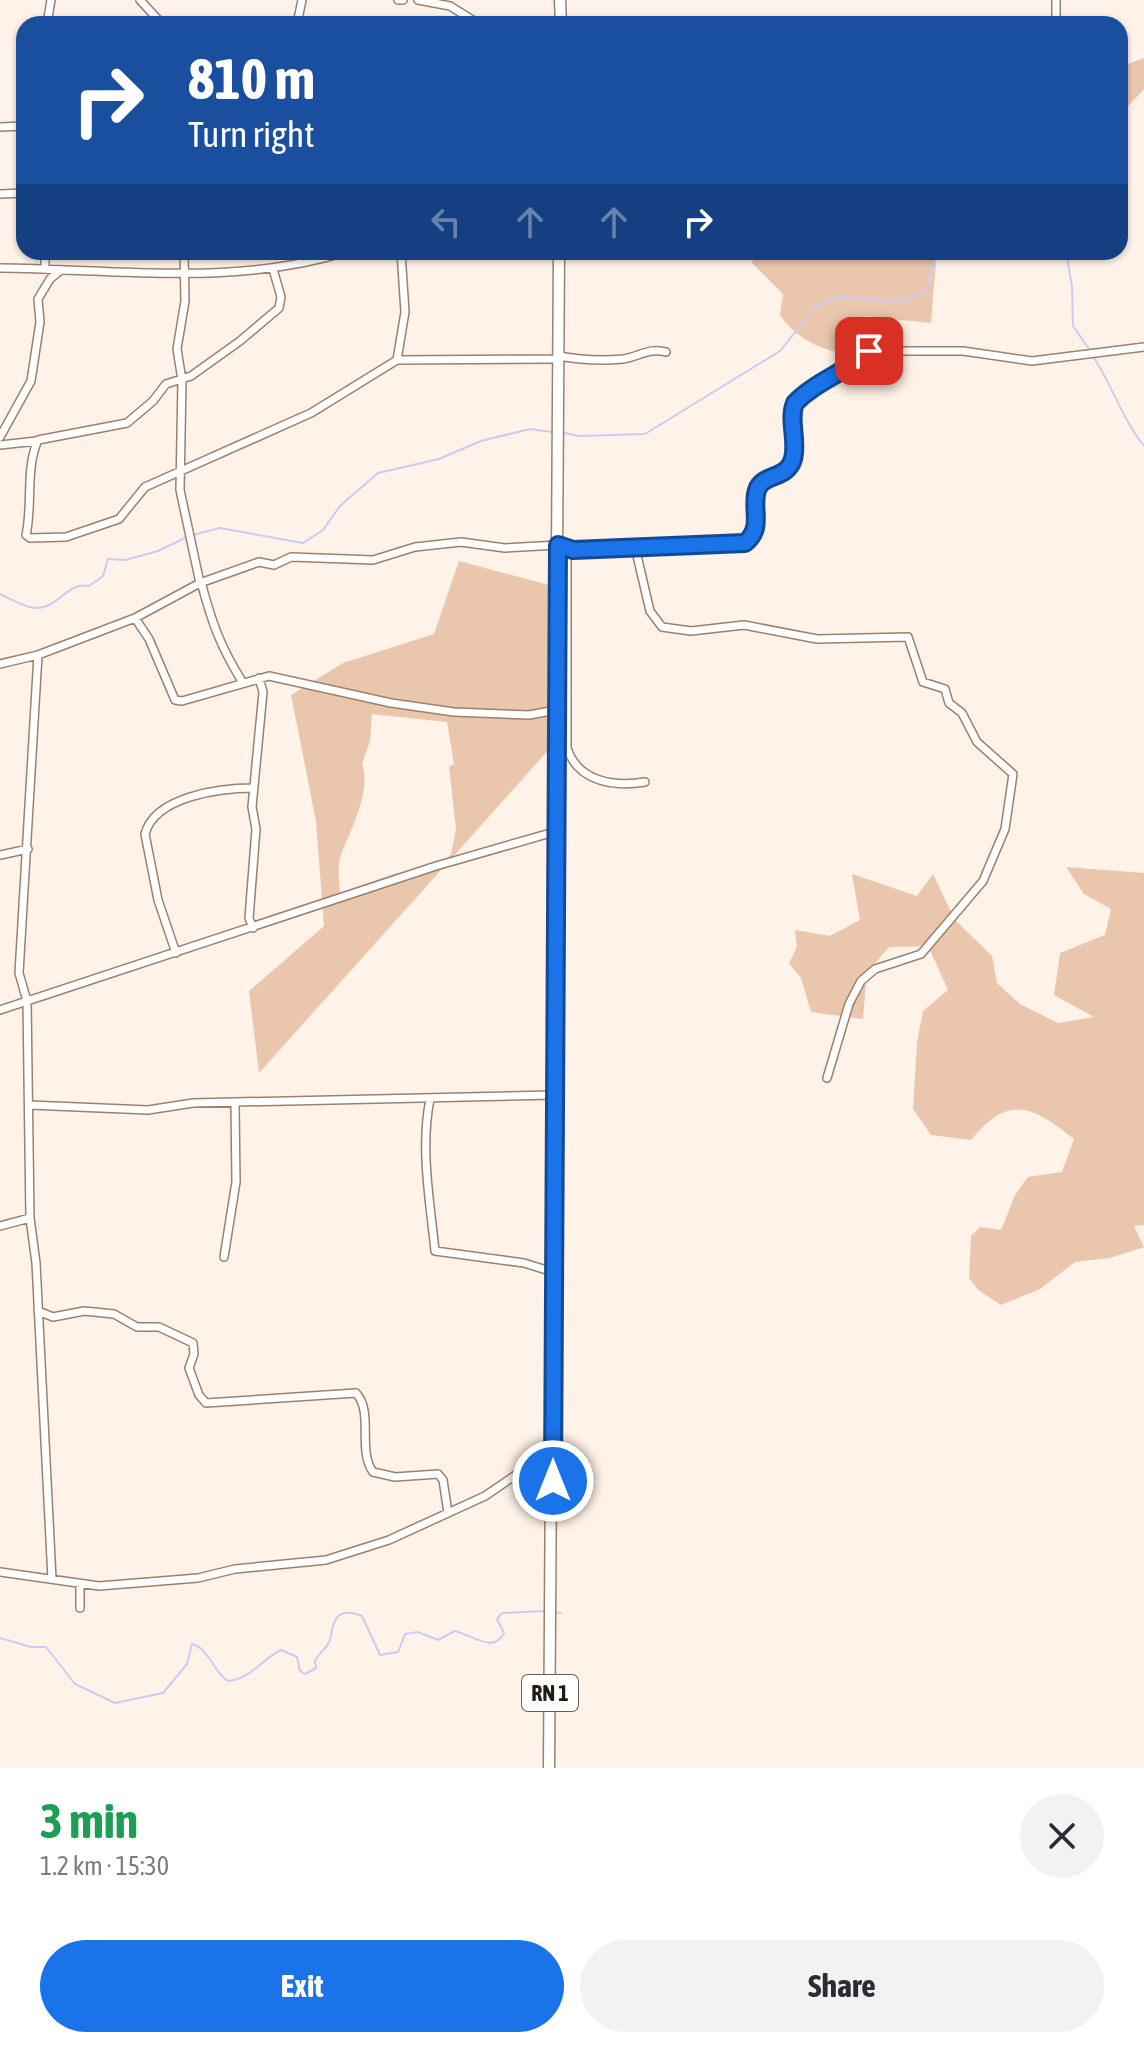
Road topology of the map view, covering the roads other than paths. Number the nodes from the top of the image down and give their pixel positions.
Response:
1 (140, 0) edge
2 (418, 0) edge
3 (155, 16) edge
4 (466, 16) edge
5 (45, 260) edge
6 (184, 260) edge
7 (312, 260) edge
8 (402, 260) edge
9 (559, 260) edge
10 (0, 268) edge
11 (45, 268) junction
12 (273, 269) junction
13 (61, 270) junction
14 (183, 275) junction
15 (1144, 347) edge
16 (666, 352) dead end
17 (559, 357) junction
18 (397, 360) junction
19 (182, 380) junction
20 (0, 437) edge
21 (38, 440) junction
22 (0, 445) edge
23 (179, 469) junction
24 (562, 546) junction
25 (635, 547) junction
26 (201, 582) junction
27 (135, 618) junction
28 (38, 655) junction
29 (0, 664) edge
30 (259, 678) junction
31 (243, 683) junction
32 (556, 710) junction
33 (645, 782) dead end
34 (254, 788) junction
35 (554, 832) junction
36 (28, 849) junction
37 (0, 855) edge
38 (253, 928) junction
39 (176, 953) junction
40 (27, 1001) junction
41 (0, 1010) edge
42 (827, 1078) dead end
43 (553, 1095) junction
44 (430, 1099) junction
45 (30, 1105) junction
46 (235, 1105) junction
47 (30, 1218) junction
48 (0, 1226) edge
49 (224, 1257) dead end
50 (553, 1272) junction
51 (37, 1309) junction
52 (553, 1450) junction
53 (448, 1513) junction
54 (0, 1572) edge
55 (52, 1579) junction
56 (80, 1585) junction
57 (80, 1608) dead end
58 (549, 1768) edge

1 - 3 street
2 - 4 street
5 - 11 street
6 - 14 street
7 - 12 street
8 - 18 street
9 - 17 main road, RN 1
10 - 11 street
11 - 13 street
12 - 14 street
12 - 19 street
13 - 14 street
13 - 20 street
14 - 19 street
15 - 25 street
16 - 17 street
17 - 18 street
17 - 24 main road, RN 1
18 - 23 street
19 - 21 street
19 - 23 street
21 - 22 street
21 - 23 street
23 - 26 street
24 - 25 street
24 - 26 street
24 - 32 main road, RN 1
24 - 33 street
25 - 42 street
26 - 27 street
26 - 31 street
27 - 28 street
27 - 31 street
28 - 29 street
28 - 36 street
30 - 31 street
30 - 32 street
30 - 34 street
32 - 35 main road, RN 1
34 - 38 street
34 - 39 street
35 - 38 street
35 - 43 main road, RN 1
36 - 37 street
36 - 40 street
38 - 39 street
39 - 40 street
40 - 41 street
40 - 45 street
43 - 44 street
43 - 50 main road, RN 1
44 - 46 street
44 - 50 street
45 - 46 street
45 - 47 street
46 - 49 street
47 - 48 street
47 - 51 street
50 - 52 main road, RN 1
51 - 53 street
51 - 55 street
52 - 53 street
52 - 58 main road, RN 1
53 - 56 street
54 - 55 street
55 - 56 street
56 - 57 street

